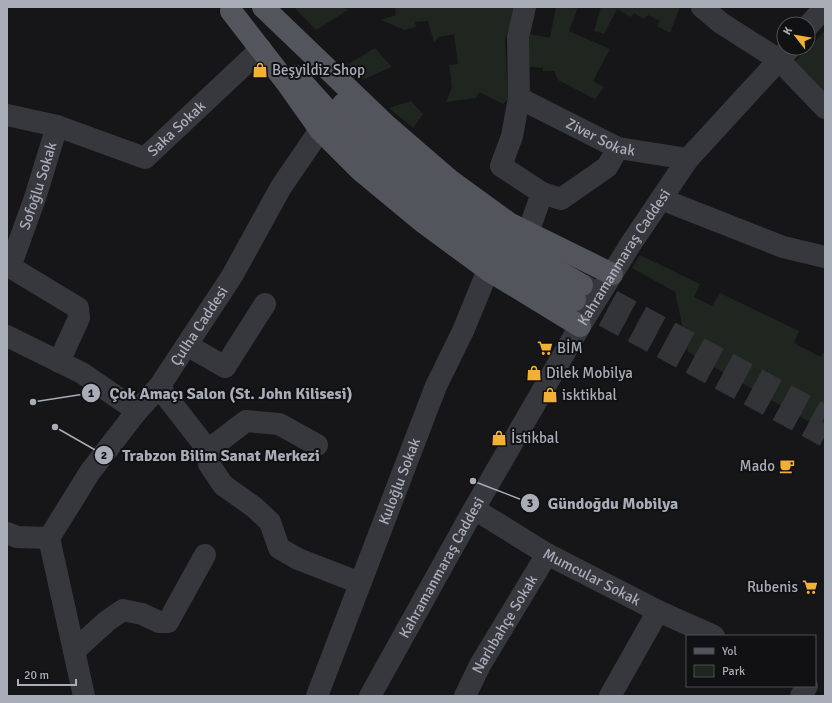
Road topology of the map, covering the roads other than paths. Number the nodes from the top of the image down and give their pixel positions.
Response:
1 (260, 7) edge
2 (263, 7) edge
3 (525, 7) edge
4 (702, 7) edge
5 (825, 7) edge
6 (229, 9) edge
7 (816, 17) edge
8 (261, 49) junction
9 (776, 50) edge
10 (782, 56) edge
11 (786, 56) edge
12 (519, 98) junction
13 (825, 108) edge
14 (7, 115) edge
15 (57, 126) junction
16 (320, 130) junction
17 (618, 148) junction
18 (688, 159) junction
19 (542, 193) junction
20 (661, 199) junction
21 (528, 232) junction
22 (825, 257) edge
23 (8, 266) edge
24 (488, 270) junction
25 (612, 274) junction
26 (265, 304) dead end
27 (580, 326) junction
28 (7, 336) edge
29 (187, 345) junction
30 (59, 362) junction
31 (159, 387) junction
32 (137, 411) junction
33 (317, 445) dead end
34 (208, 450) junction
35 (474, 509) junction
36 (7, 533) edge
37 (49, 538) junction
38 (548, 554) junction
39 (205, 555) dead end
40 (360, 583) junction
41 (658, 610) junction
42 (712, 635) edge
43 (74, 651) junction
44 (816, 682) edge
45 (825, 686) edge
46 (806, 687) edge
47 (84, 696) edge
48 (317, 696) edge
49 (370, 696) edge
50 (465, 696) edge
51 (610, 696) edge
52 (801, 696) edge

1 - 6 main road
2 - 21 main road
3 - 12 street
4 - 9 street
5 - 7 street
6 - 8 main road
8 - 15 street, Saka Sokak
8 - 16 main road
10 - 18 street, Kahramanmaraş Caddesi
11 - 13 street
12 - 17 street, Ziver Sokak
12 - 19 street
14 - 15 street, Saka Sokak
15 - 23 street, Sofoğlu Sokak
16 - 24 main road
16 - 29 street, Çulha Caddesi
17 - 18 street, Ziver Sokak
17 - 19 street
18 - 20 street, Kahramanmaraş Caddesi
19 - 21 street
20 - 22 street
20 - 25 street, Kahramanmaraş Caddesi
21 - 25 main road
23 - 30 street
24 - 27 main road
24 - 40 street, Kuloğlu Sokak
25 - 27 street, Kahramanmaraş Caddesi
26 - 29 street
27 - 35 street, Kahramanmaraş Caddesi
28 - 30 street
29 - 31 street, Çulha Caddesi
30 - 32 street
31 - 32 street, Çulha Caddesi
31 - 34 street
32 - 37 street, Çulha Caddesi
33 - 34 street
34 - 40 street
35 - 38 street, Mumcular Sokak
35 - 49 street, Kahramanmaraş Caddesi
36 - 37 street
37 - 43 street
38 - 41 street, Mumcular Sokak
38 - 50 street, Narlıbahçe Sokak
39 - 43 street
40 - 48 street, Kuloğlu Sokak
41 - 42 street, Mumcular Sokak
41 - 51 street
43 - 47 street
44 - 45 street
46 - 52 street

